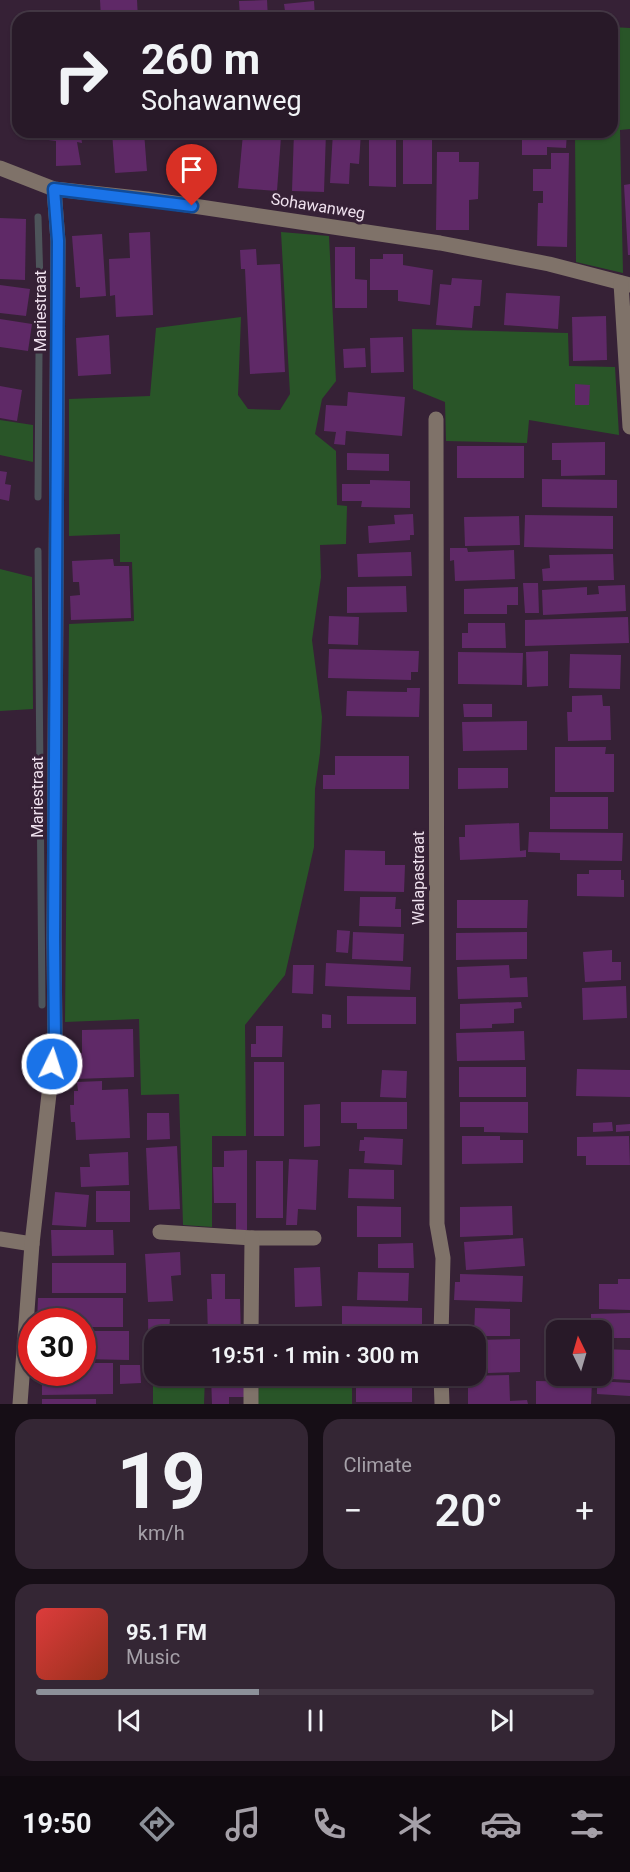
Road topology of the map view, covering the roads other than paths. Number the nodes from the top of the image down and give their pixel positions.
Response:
1 (0, 168) edge
2 (54, 189) junction
3 (626, 284) edge
4 (436, 419) dead end
5 (630, 427) edge
6 (160, 1232) dead end
7 (252, 1238) junction
8 (314, 1238) dead end
9 (0, 1239) edge
10 (32, 1245) junction
11 (251, 1326) edge
12 (441, 1326) edge
13 (251, 1386) edge
14 (441, 1386) edge
15 (20, 1404) edge
16 (251, 1404) edge
17 (442, 1404) edge

1 - 2 street, Sohawanweg
2 - 3 street, Sohawanweg
2 - 10 street, Mariestraat
3 - 5 street
4 - 12 street, Walapastraat
6 - 7 street
7 - 8 street
7 - 11 street
9 - 10 street
10 - 15 street, Mariestraat
13 - 16 street
14 - 17 street

